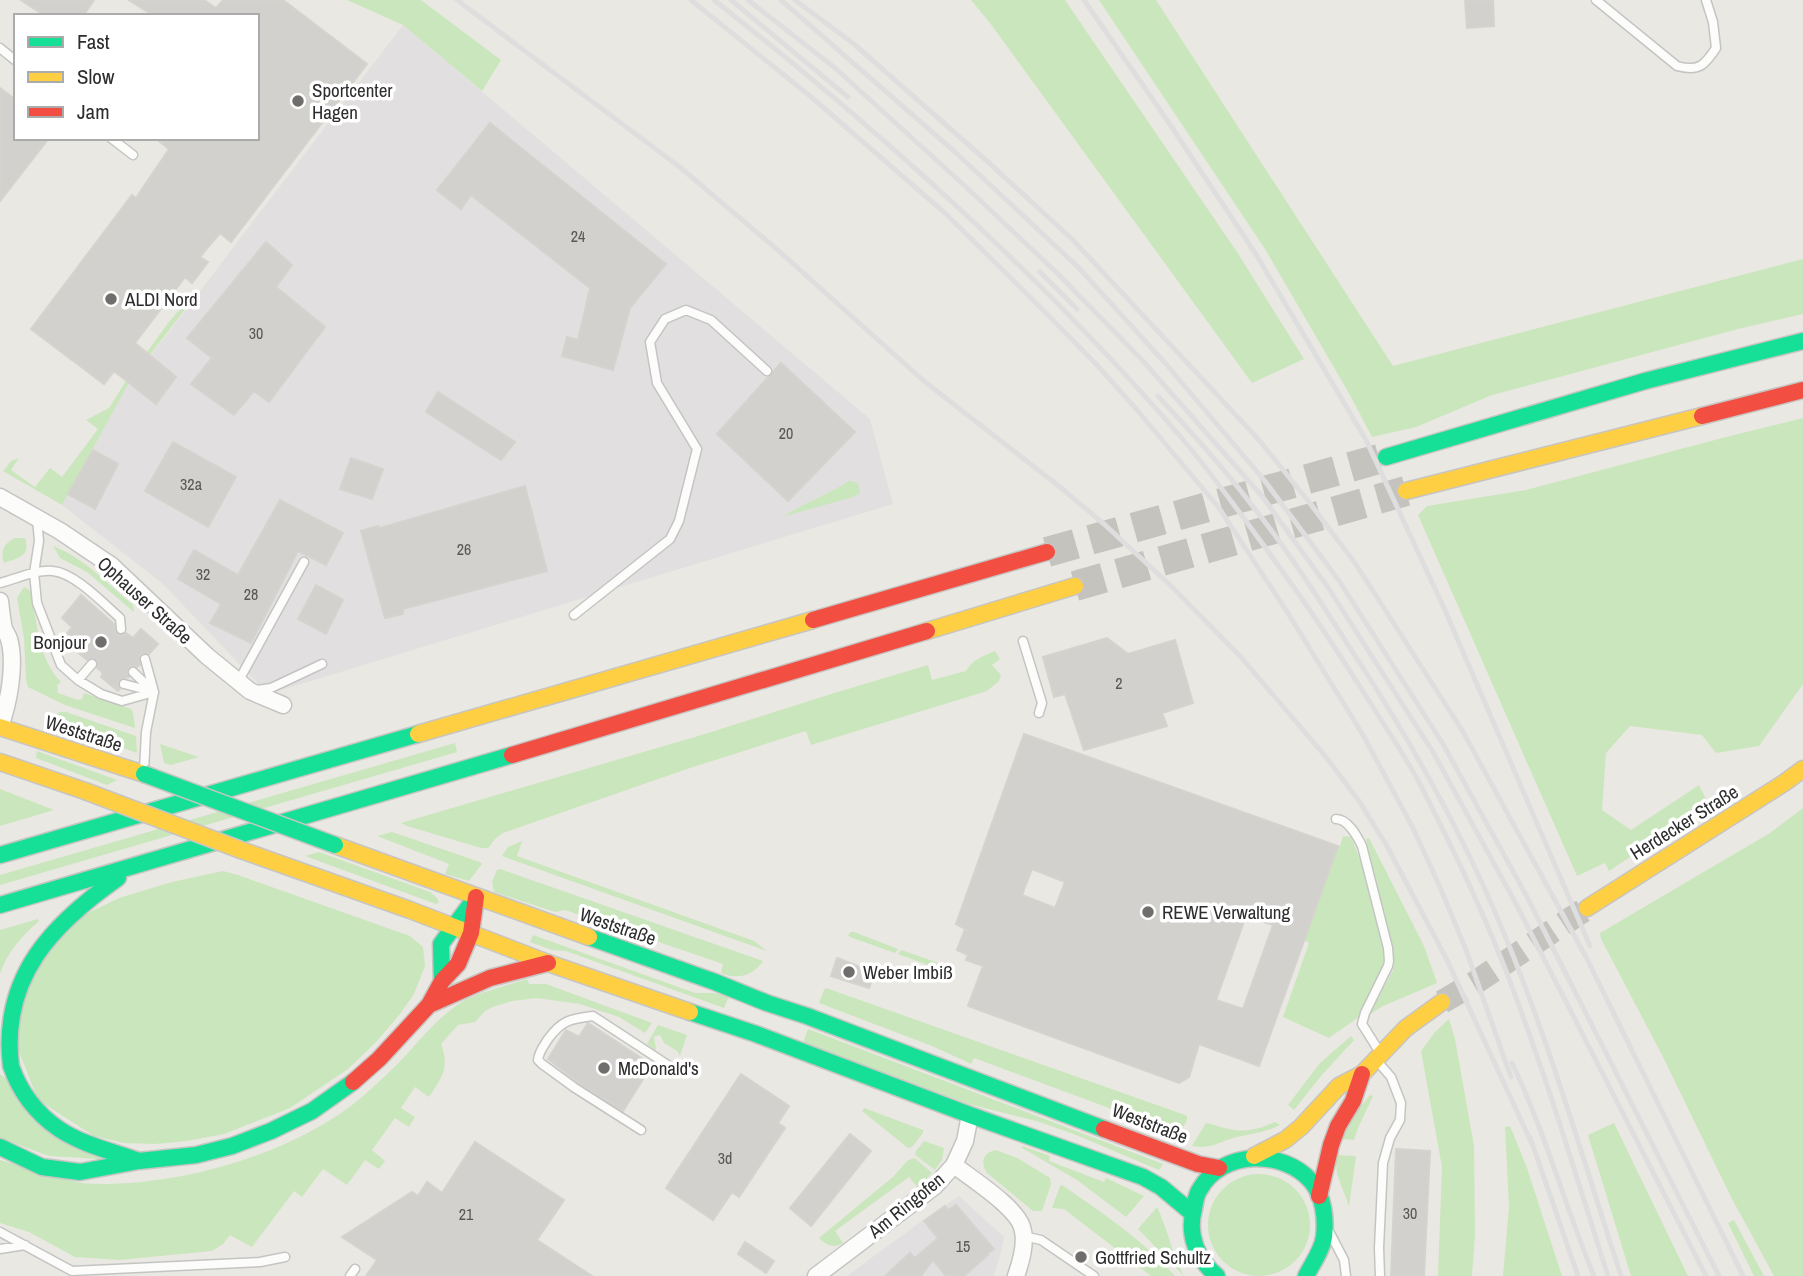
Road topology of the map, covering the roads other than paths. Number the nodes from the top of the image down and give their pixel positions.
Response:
1 (1596, 0) edge
2 (1706, 0) edge
3 (0, 48) edge
4 (14, 59) edge
5 (114, 140) edge
6 (133, 155) dead end
7 (1803, 341) edge
8 (767, 371) dead end
9 (1803, 390) edge
10 (1386, 457) tunnel mouth
11 (1406, 491) tunnel mouth
12 (1, 503) edge
13 (37, 518) junction
14 (1047, 552) tunnel mouth
15 (304, 562) dead end
16 (34, 573) junction
17 (0, 583) edge
18 (1074, 586) tunnel mouth
19 (0, 601) edge
20 (574, 615) dead end
21 (121, 629) dead end
22 (2, 636) edge
23 (1023, 641) dead end
24 (145, 659) dead end
25 (92, 664) dead end
26 (322, 664) dead end
27 (134, 672) dead end
28 (78, 680) junction
29 (124, 684) dead end
30 (244, 686) junction
31 (154, 692) junction
32 (283, 705) dead end
33 (1039, 713) dead end
34 (0, 726) edge
35 (0, 762) edge
36 (1803, 769) edge
37 (144, 774) junction
38 (1336, 819) dead end
39 (0, 855) edge
40 (136, 865) junction
41 (476, 897) junction
42 (0, 905) edge
43 (1587, 908) tunnel mouth
44 (453, 926) junction
45 (471, 933) junction
46 (548, 963) junction
47 (442, 981) junction
48 (1442, 1002) tunnel mouth
49 (429, 1005) junction
50 (1378, 1057) junction
51 (685, 1069) dead end
52 (1362, 1074) junction
53 (971, 1115) junction
54 (641, 1130) dead end
55 (0, 1147) edge
56 (1254, 1156) junction
57 (139, 1161) junction
58 (954, 1165) junction
59 (1219, 1168) junction
60 (1319, 1196) junction
61 (1192, 1213) junction
62 (1325, 1224) junction
63 (0, 1232) edge
64 (1024, 1236) junction
65 (25, 1245) junction
66 (0, 1250) edge
67 (285, 1256) dead end
68 (1205, 1268) edge
69 (1305, 1273) edge
70 (816, 1276) edge
71 (1016, 1276) edge
72 (1094, 1276) edge
73 (1216, 1276) edge
74 (1346, 1276) edge
75 (1380, 1276) edge

1 - 2 lane
3 - 4 lane
5 - 6 lane
7 - 10 main road
8 - 20 lane
9 - 11 main road
12 - 13 street, Ophauser Straße
13 - 16 lane
13 - 30 street, Ophauser Straße
14 - 39 main road
15 - 30 lane
16 - 17 lane
16 - 21 lane
16 - 28 lane
18 - 40 main road
19 - 22 street
22 - 34 street
23 - 33 lane
24 - 31 lane
25 - 28 lane
26 - 30 lane
27 - 31 lane
28 - 31 lane
29 - 31 lane
30 - 32 street, Ophauser Straße
31 - 37 lane
34 - 37 main road, Weststraße
35 - 44 main road, bridge
36 - 43 main road, Herdecker Straße
37 - 41 main road, Weststraße, bridge
38 - 50 lane
40 - 42 main road
40 - 57 main road
41 - 44 main road
41 - 45 main road
41 - 59 main road, Weststraße
44 - 45 main road
44 - 47 main road
45 - 46 main road
45 - 47 main road
46 - 49 main road
46 - 53 main road
47 - 49 main road
48 - 50 main road
49 - 57 main road
50 - 52 main road
50 - 75 lane
51 - 54 lane
52 - 56 main road
52 - 60 main road
53 - 58 street, Am Ringofen
53 - 61 main road
55 - 57 main road
56 - 59 main road
56 - 60 main road
58 - 64 street
58 - 70 street, Am Ringofen
59 - 61 main road
60 - 62 main road
61 - 68 main road
62 - 69 main road
62 - 74 lane
63 - 65 lane
64 - 71 street
64 - 72 lane
65 - 66 lane
65 - 67 lane
68 - 73 main road

